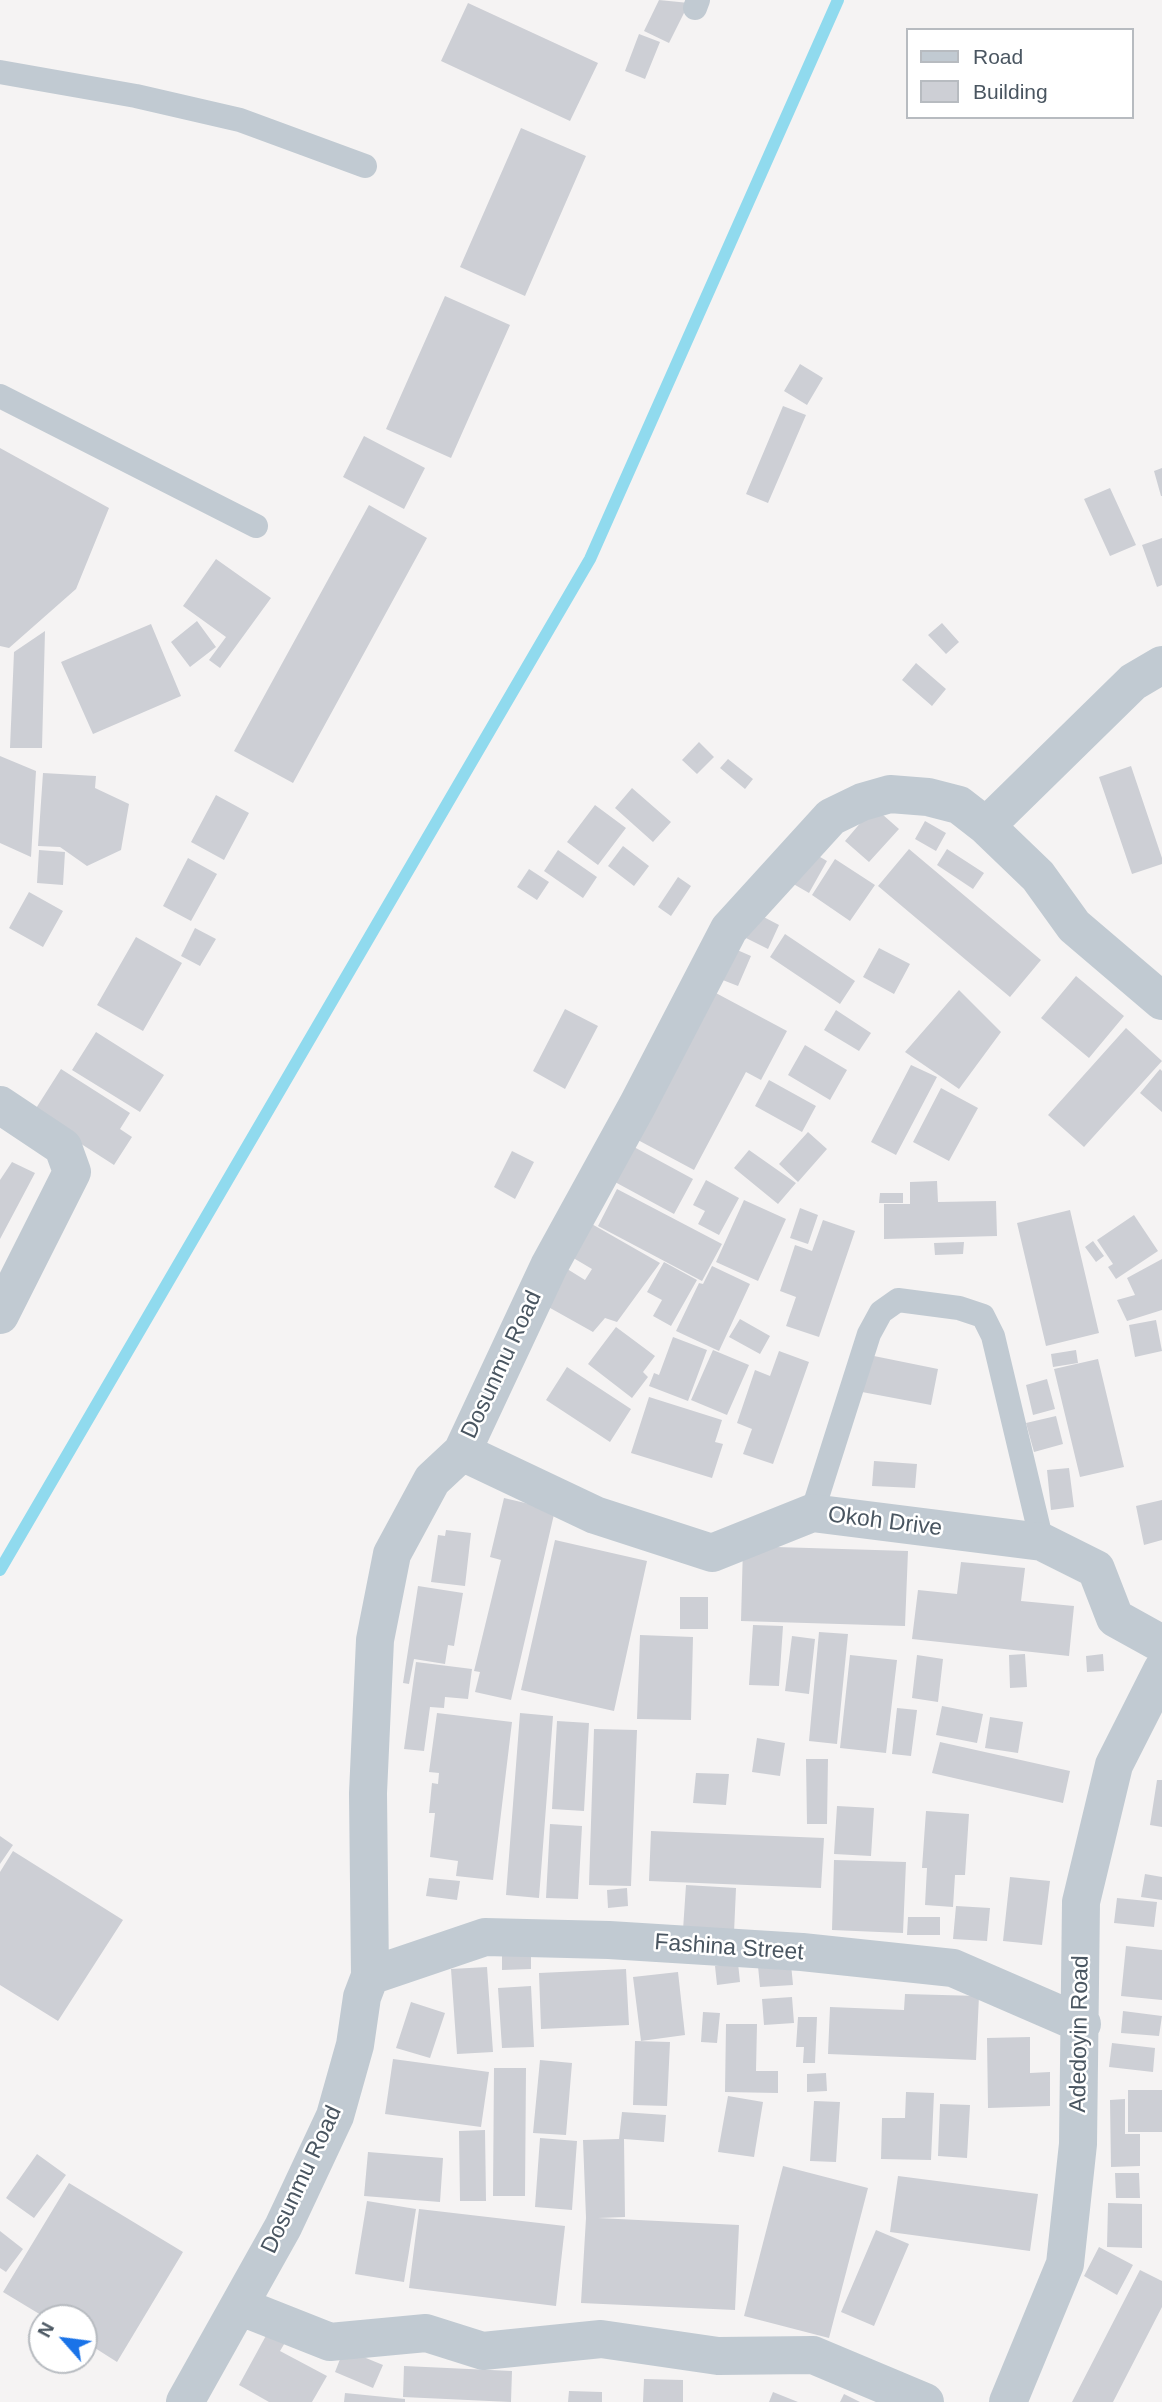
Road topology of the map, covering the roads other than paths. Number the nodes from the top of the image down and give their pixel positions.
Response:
1 (0, 72) edge
2 (365, 166) dead end
3 (0, 396) edge
4 (256, 526) dead end
5 (1162, 665) edge
6 (986, 826) junction
7 (1162, 1001) edge
8 (0, 1105) edge
9 (0, 1315) edge
10 (462, 1452) junction
11 (812, 1513) junction
12 (1042, 1542) junction
13 (1162, 1644) edge
14 (1162, 1670) edge
15 (370, 1976) junction
16 (1082, 2024) junction
17 (239, 2306) junction
18 (184, 2402) edge
19 (925, 2402) edge
20 (1008, 2402) edge

1 - 2 lane
3 - 4 lane
5 - 6 street
6 - 7 street, Dosunmu Road
6 - 10 street, Dosunmu Road
8 - 9 street
10 - 11 street, Okoh Drive
10 - 15 street, Dosunmu Road
11 - 12 street, Okoh Drive
11 - 12 lane
12 - 13 street, Okoh Drive
14 - 16 street, Adedoyin Road
15 - 16 street, Fashina Street
15 - 17 street, Dosunmu Road
16 - 20 street, Adedoyin Road
17 - 18 street, Dosunmu Road
17 - 19 street

